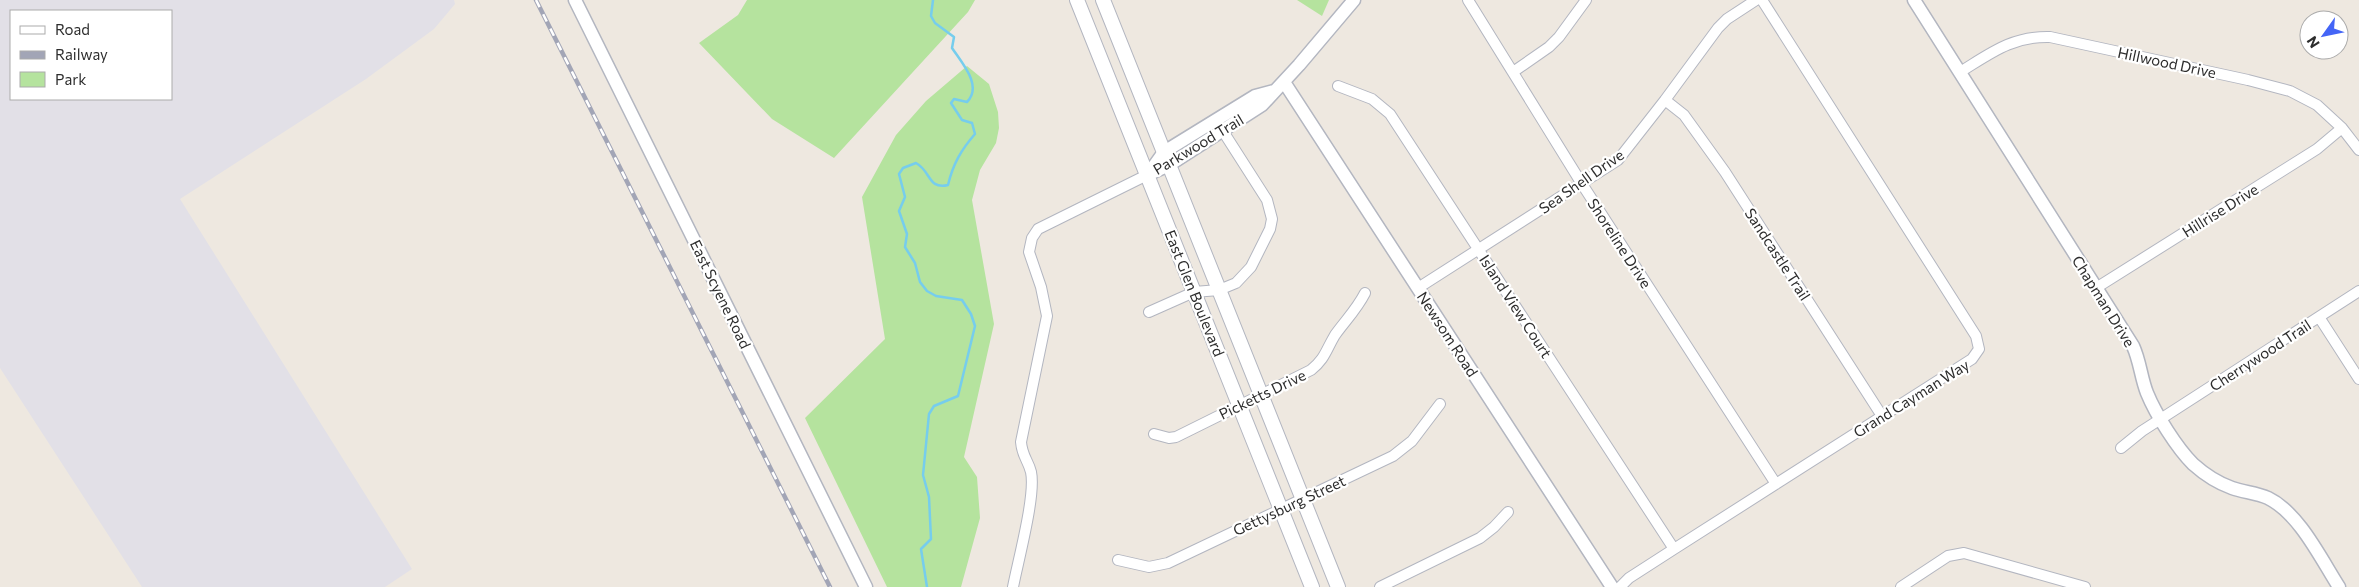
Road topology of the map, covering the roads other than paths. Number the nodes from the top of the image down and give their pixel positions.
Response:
1 (575, 0) edge
2 (1077, 0) edge
3 (1103, 0) edge
4 (1354, 0) edge
5 (1468, 0) edge
6 (1586, 0) edge
7 (1756, 0) edge
8 (1762, 0) edge
9 (1914, 0) edge
10 (1513, 72) junction
11 (1960, 72) junction
12 (1284, 82) junction
13 (1338, 86) dead end
14 (1665, 100) junction
15 (1220, 125) junction
16 (2342, 128) junction
17 (2359, 150) edge
18 (1167, 158) junction
19 (1147, 175) junction
20 (1582, 184) junction
21 (1480, 249) junction
22 (1418, 288) junction
23 (2096, 288) junction
24 (1219, 290) junction
25 (2359, 291) edge
26 (1194, 292) junction
27 (1365, 293) dead end
28 (1149, 312) dead end
29 (2319, 316) junction
30 (2359, 379) edge
31 (1261, 394) junction
32 (1240, 404) junction
33 (1440, 404) dead end
34 (1882, 416) junction
35 (2162, 418) junction
36 (1154, 434) dead end
37 (2121, 448) dead end
38 (1776, 484) junction
39 (1303, 499) junction
40 (1281, 509) junction
41 (1508, 512) dead end
42 (1674, 549) junction
43 (1118, 560) dead end
44 (866, 587) edge
45 (1013, 587) edge
46 (1312, 587) edge
47 (1338, 587) edge
48 (1380, 587) edge
49 (1612, 587) edge
50 (1620, 587) edge
51 (1902, 587) edge
52 (2085, 587) edge
53 (2339, 587) edge

1 - 44 street, East Scyene Road
2 - 19 main road, East Glen Boulevard
3 - 18 main road, East Glen Boulevard
4 - 12 street, Parkwood Trail
5 - 10 street, Shoreline Drive
6 - 10 street
7 - 14 street, Sea Shell Drive
8 - 34 street, Grand Cayman Way
9 - 11 street, Chapman Drive
10 - 20 street, Shoreline Drive
11 - 16 street, Hillwood Drive
11 - 23 street, Chapman Drive
12 - 15 street, Parkwood Trail
12 - 22 street, Newsom Road
13 - 21 street, Island View Court
14 - 20 street, Sea Shell Drive
14 - 34 street, Sandcastle Trail
15 - 18 street, Parkwood Trail
15 - 24 street
16 - 17 street, Hillwood Drive
16 - 23 street, Hillrise Drive
18 - 19 street, Parkwood Trail
18 - 24 main road, East Glen Boulevard
19 - 26 main road, East Glen Boulevard
19 - 45 street
20 - 21 street, Sea Shell Drive
20 - 38 street, Shoreline Drive
21 - 22 street, Sea Shell Drive
21 - 42 street, Island View Court
22 - 49 street, Newsom Road
23 - 35 street, Chapman Drive
24 - 26 street
24 - 31 main road, East Glen Boulevard
25 - 29 street, Cherrywood Trail
26 - 28 street
26 - 32 main road, East Glen Boulevard
27 - 31 street, Picketts Drive
29 - 30 street
29 - 35 street, Cherrywood Trail
31 - 32 street, Picketts Drive
31 - 39 main road, East Glen Boulevard
32 - 36 street, Picketts Drive
32 - 40 main road, East Glen Boulevard
33 - 39 street, Gettysburg Street
34 - 38 street, Grand Cayman Way
35 - 37 street, Cherrywood Trail
35 - 53 street, Chapman Drive
38 - 42 street, Grand Cayman Way
39 - 40 street, Gettysburg Street
39 - 47 main road, East Glen Boulevard
40 - 43 street, Gettysburg Street
40 - 46 main road, East Glen Boulevard
41 - 48 street
42 - 50 street, Grand Cayman Way
51 - 52 street

